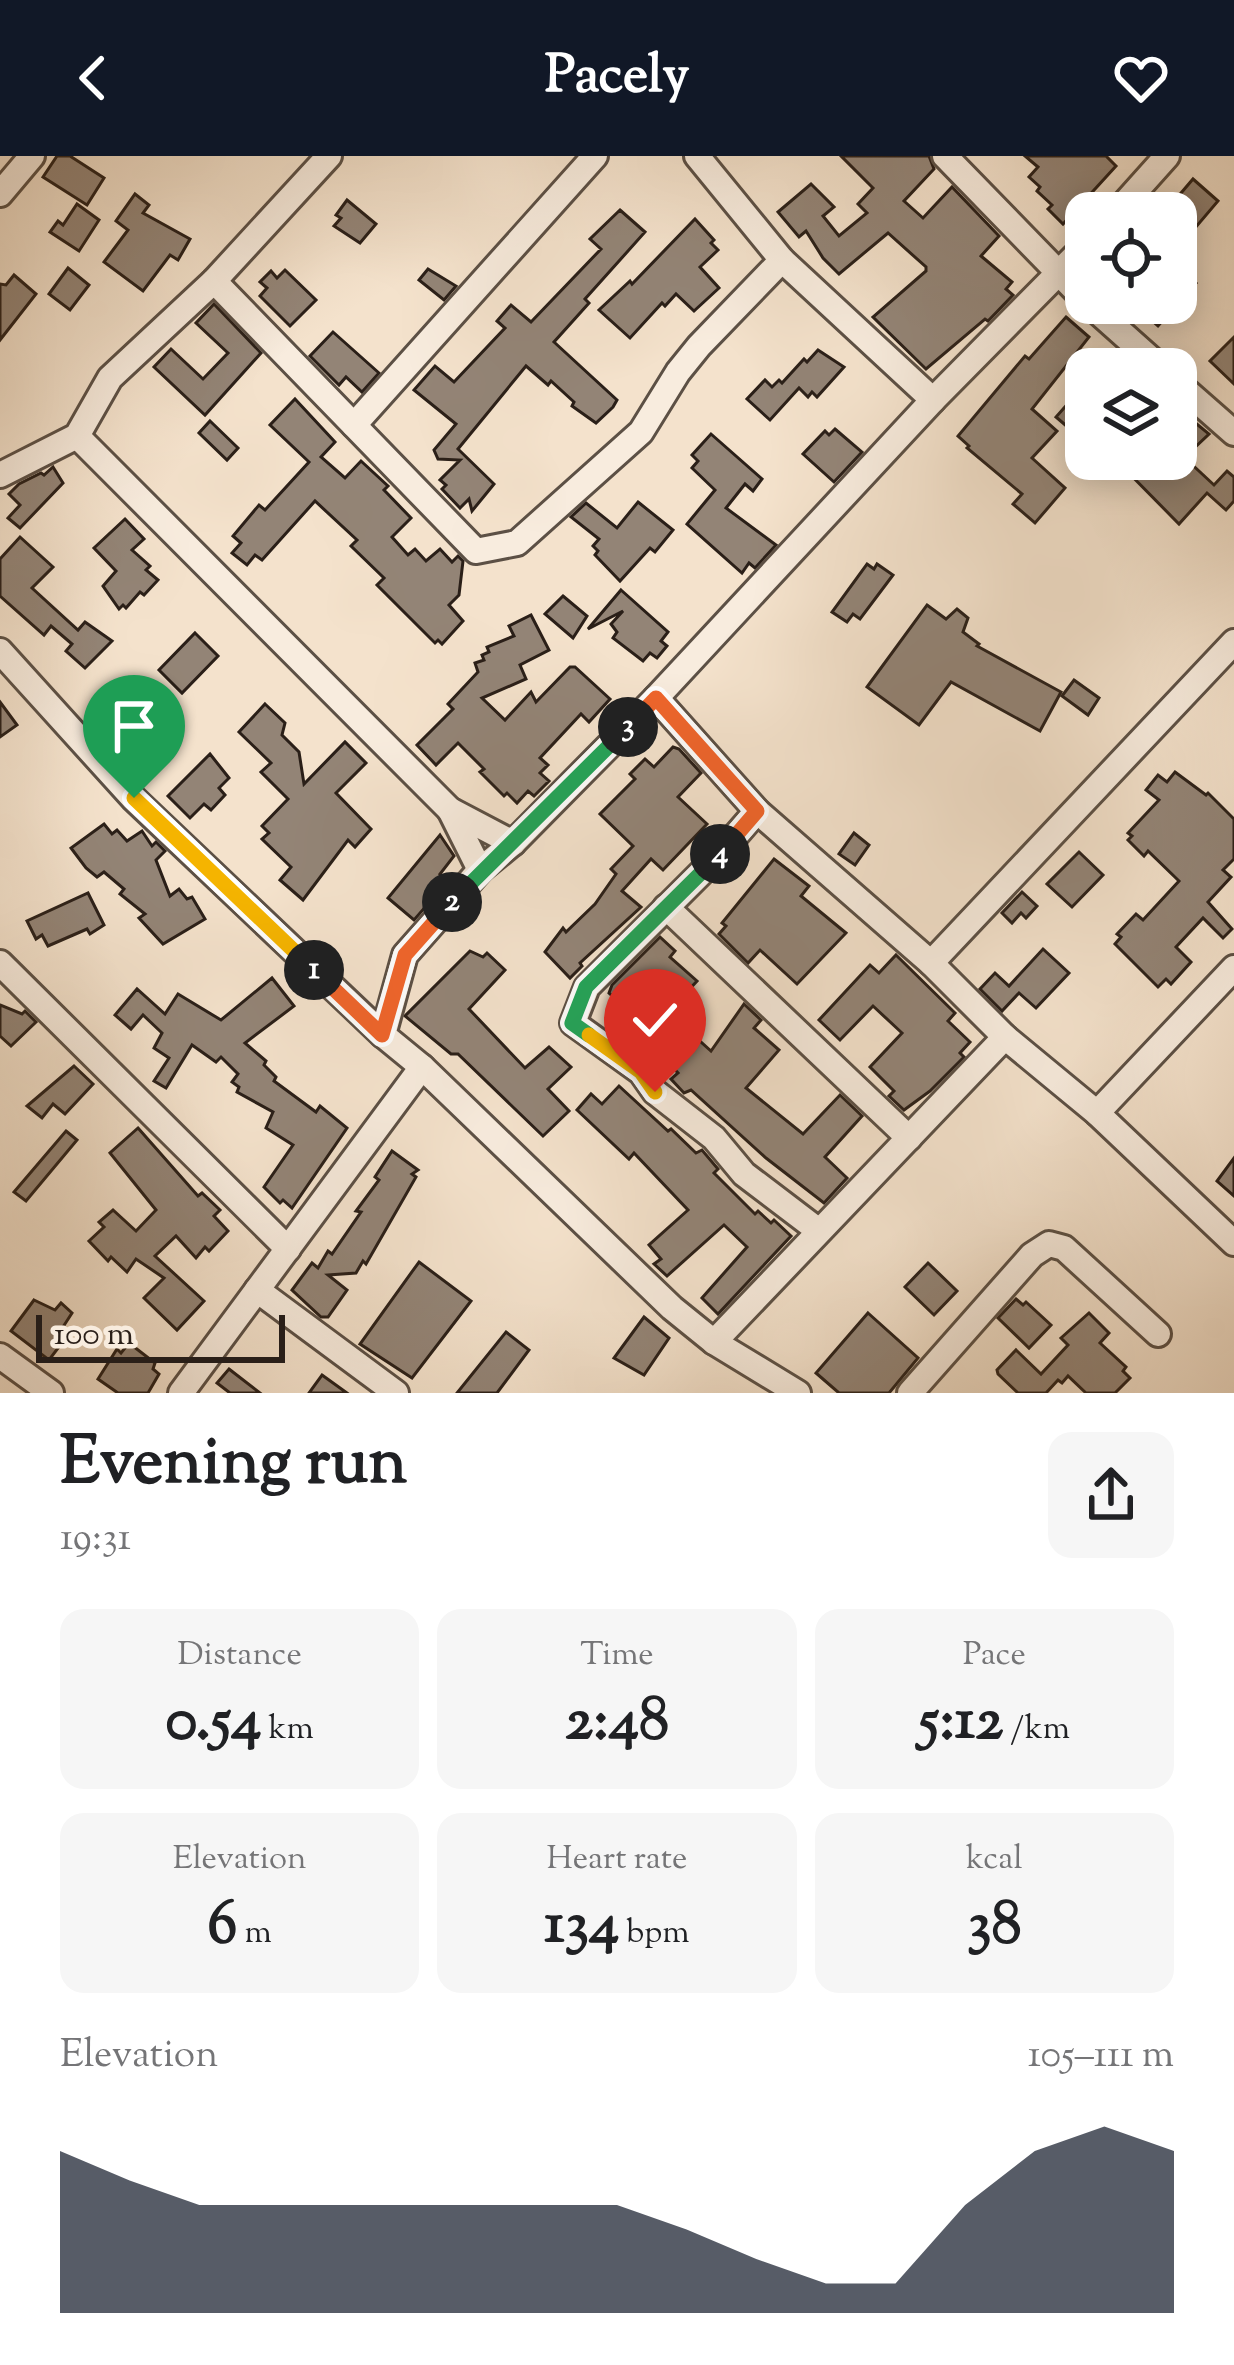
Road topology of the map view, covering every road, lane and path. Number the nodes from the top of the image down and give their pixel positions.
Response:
1 (32, 156) edge
2 (329, 156) edge
3 (595, 156) edge
4 (697, 156) edge
5 (945, 156) edge
6 (1168, 156) edge
7 (1135, 192) edge
8 (0, 194) edge
9 (782, 260) junction
10 (1065, 268) edge
11 (1058, 276) junction
12 (214, 281) junction
13 (1065, 282) edge
14 (1112, 324) edge
15 (1138, 348) edge
16 (932, 400) junction
17 (1197, 401) edge
18 (355, 425) junction
19 (1234, 434) edge
20 (77, 436) junction
21 (0, 475) edge
22 (1234, 642) edge
23 (4, 660) edge
24 (656, 698) junction
25 (450, 810) junction
26 (757, 811) junction
27 (513, 843) junction
28 (480, 870) junction
29 (666, 907) junction
30 (0, 963) edge
31 (931, 963) junction
32 (1234, 968) edge
33 (382, 1035) junction
34 (1005, 1037) junction
35 (422, 1067) junction
36 (1097, 1113) junction
37 (909, 1138) junction
38 (819, 1232) junction
39 (1234, 1243) edge
40 (288, 1249) junction
41 (257, 1290) junction
42 (1158, 1334) dead end
43 (714, 1342) junction
44 (0, 1356) edge
45 (51, 1393) edge
46 (181, 1393) edge
47 (395, 1393) edge
48 (798, 1393) edge
49 (910, 1393) edge

1 - 8 street
2 - 12 street
3 - 18 street
4 - 9 street
5 - 11 street
6 - 7 street
9 - 16 street
9 - 18 street
10 - 11 street
11 - 13 street
11 - 16 street
12 - 18 street
12 - 20 street
14 - 15 street
16 - 24 street
17 - 19 street
20 - 21 street
20 - 25 street
22 - 31 street
23 - 33 street
24 - 26 street
24 - 27 street
25 - 27 street
25 - 28 street
26 - 29 street
26 - 31 street
27 - 28 street
28 - 33 street
29 - 37 street
29 - 38 street
30 - 40 street
31 - 34 street
32 - 36 street
33 - 35 street
34 - 36 street
34 - 37 street
35 - 40 street
35 - 43 street
36 - 39 street
37 - 38 street
38 - 43 street
40 - 41 street
41 - 46 street
41 - 47 street
42 - 49 street
43 - 48 street
44 - 45 street

